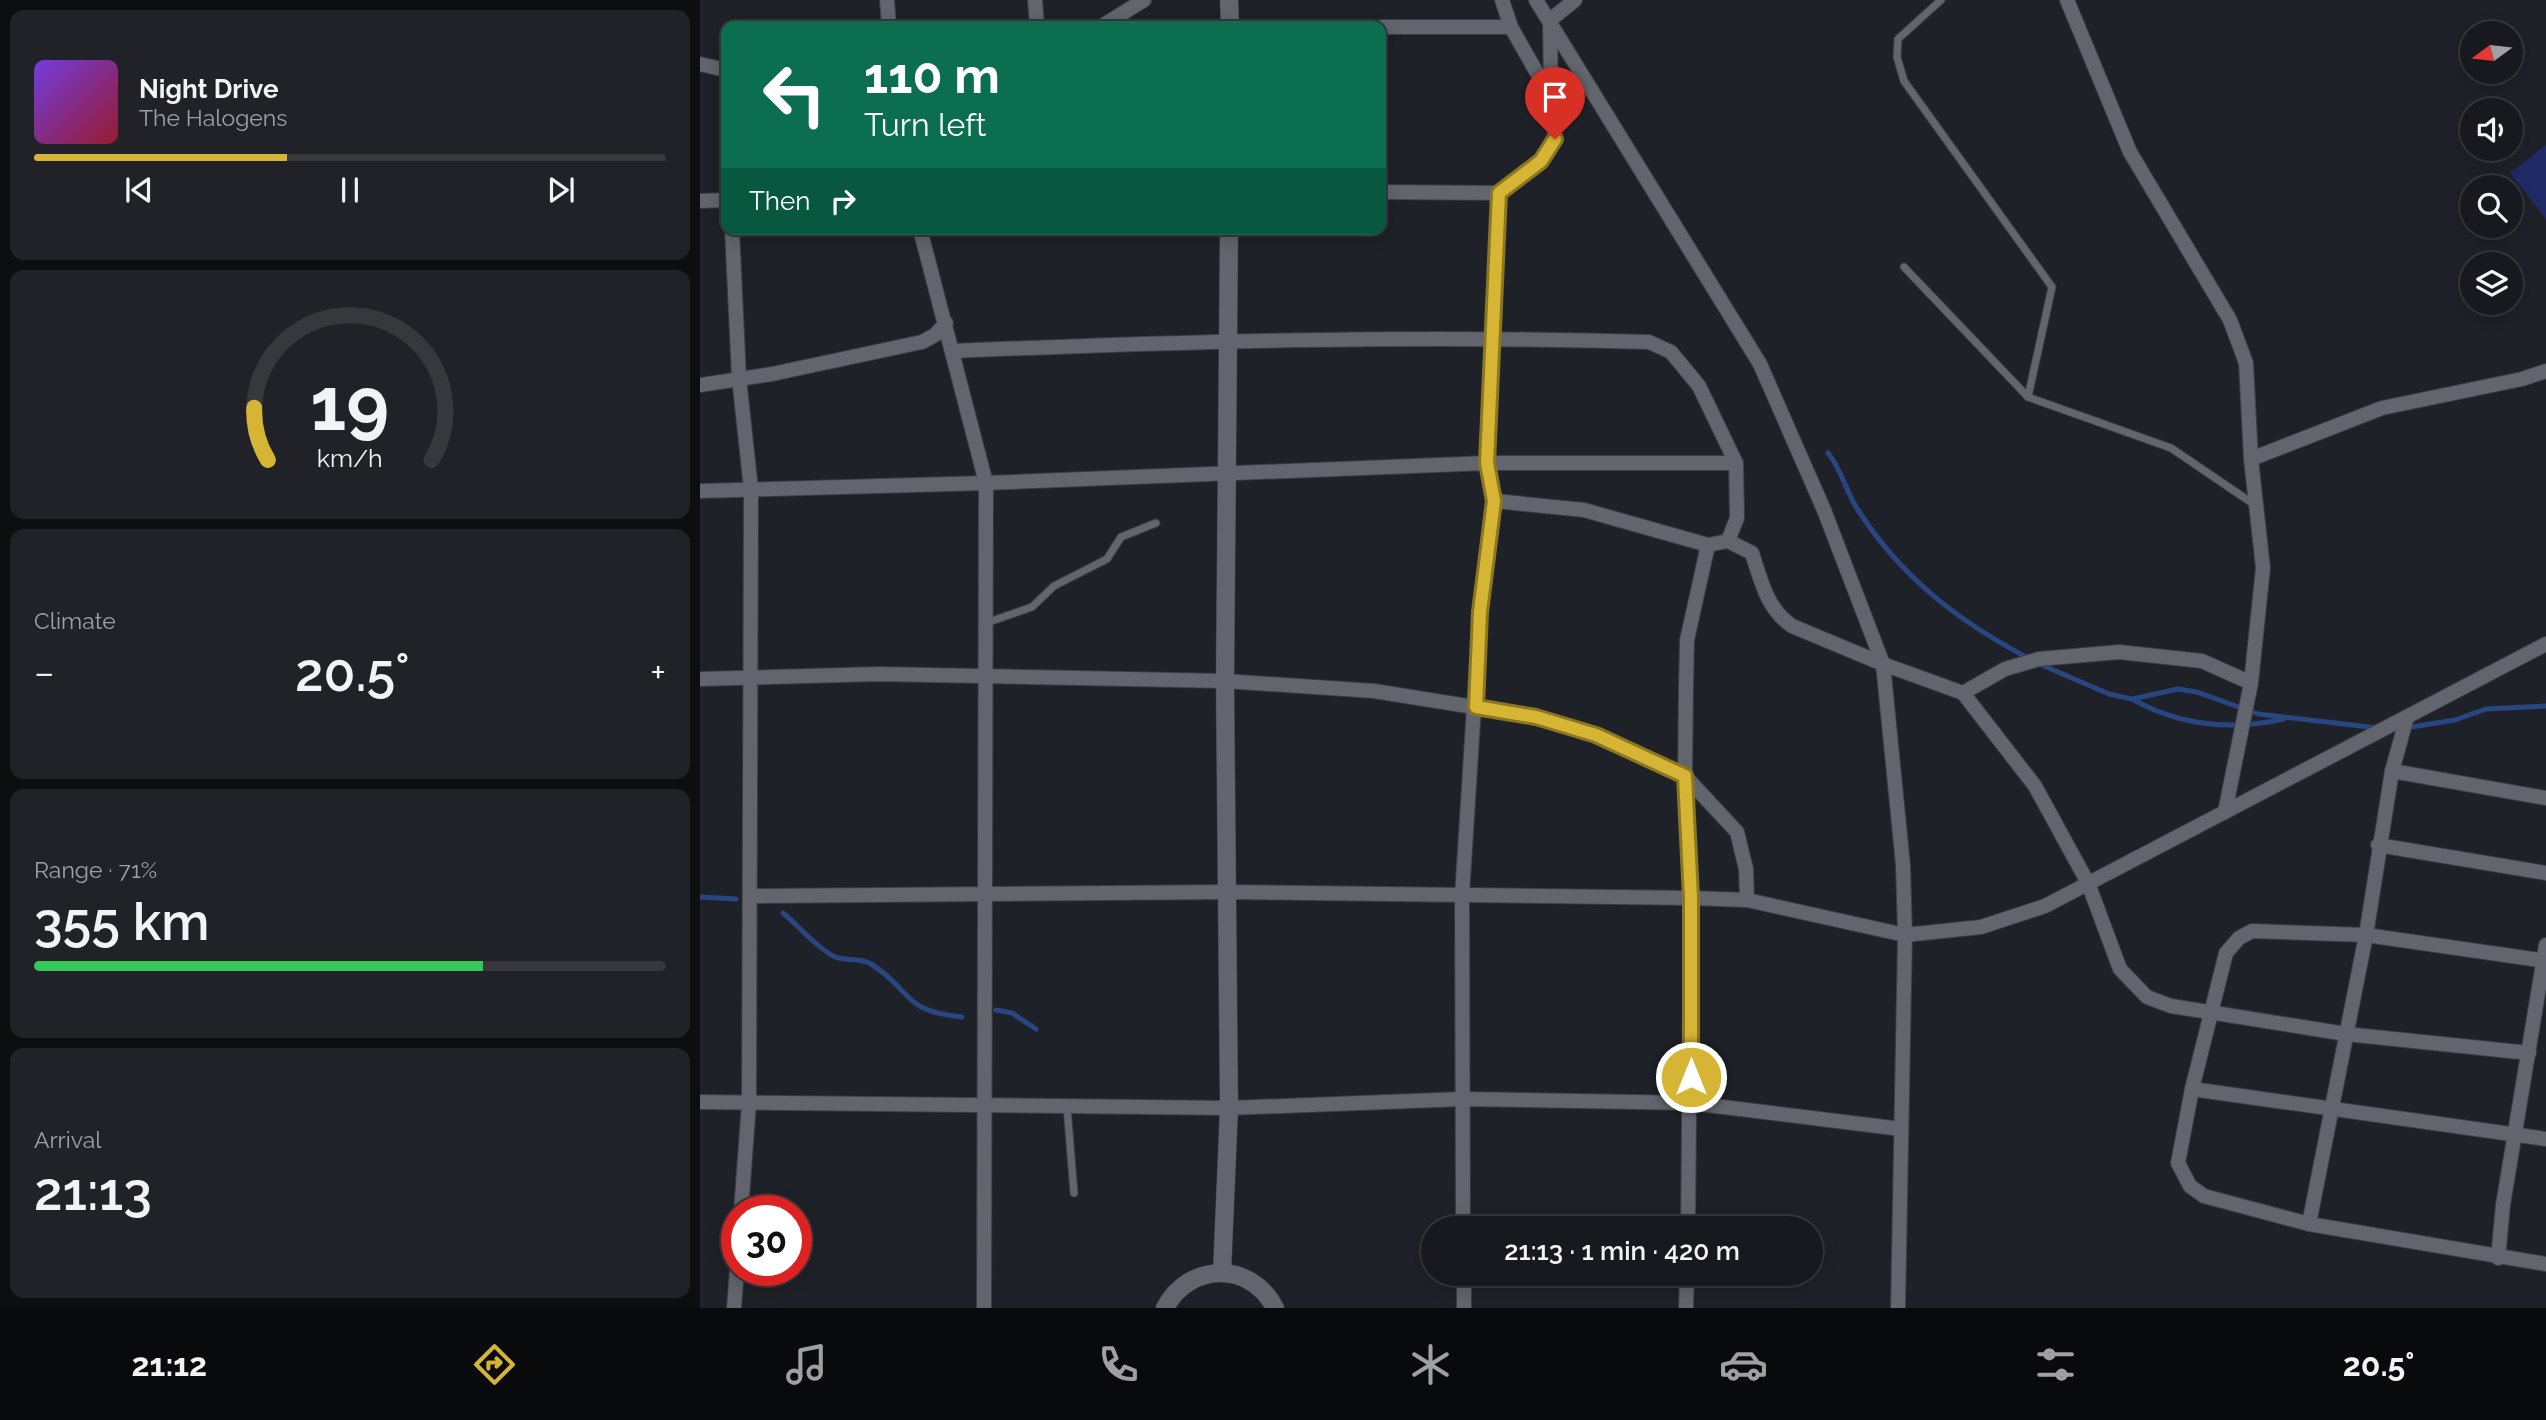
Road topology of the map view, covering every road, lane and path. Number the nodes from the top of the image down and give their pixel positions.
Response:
1 (887, 0) edge
2 (1035, 0) edge
3 (1144, 0) edge
4 (1229, 0) edge
5 (1502, 0) edge
6 (1536, 0) edge
7 (1575, 0) edge
8 (1941, 0) edge
9 (2067, 0) edge
10 (1550, 20) junction
11 (889, 21) edge
12 (1037, 21) edge
13 (1110, 21) edge
14 (1230, 21) edge
15 (1511, 26) junction
16 (1386, 27) edge
17 (700, 64) edge
18 (721, 69) edge
19 (1551, 97) junction
20 (1386, 192) edge
21 (1499, 193) junction
22 (721, 200) edge
23 (700, 201) edge
24 (732, 235) edge
25 (922, 235) edge
26 (1229, 235) edge
27 (1904, 267) dead end
28 (946, 323) junction
29 (1493, 337) junction
30 (1229, 339) junction
31 (922, 342) junction
32 (953, 348) junction
33 (2546, 371) edge
34 (739, 378) junction
35 (700, 385) edge
36 (2028, 397) junction
37 (2251, 459) junction
38 (1487, 463) junction
39 (1736, 463) junction
40 (1228, 471) junction
41 (986, 483) junction
42 (751, 489) junction
43 (700, 491) edge
44 (1494, 501) junction
45 (2257, 506) junction
46 (1156, 523) dead end
47 (1728, 541) junction
48 (1707, 545) junction
49 (984, 624) junction
50 (2546, 644) edge
51 (1882, 664) junction
52 (753, 676) junction
53 (700, 678) edge
54 (986, 678) junction
55 (1226, 681) junction
56 (2250, 683) junction
57 (1964, 693) junction
58 (1476, 707) junction
59 (2407, 717) junction
60 (2392, 771) junction
61 (1685, 776) junction
62 (2546, 798) edge
63 (2225, 812) junction
64 (2378, 845) junction
65 (2546, 873) edge
66 (2088, 883) junction
67 (1226, 892) junction
68 (750, 896) junction
69 (986, 896) junction
70 (1462, 896) junction
71 (1691, 898) junction
72 (1747, 900) junction
73 (1905, 935) junction
74 (2366, 935) junction
75 (2546, 944) edge
76 (2545, 961) edge
77 (2212, 1012) junction
78 (2346, 1034) junction
79 (2529, 1053) junction
80 (2192, 1089) junction
81 (1463, 1099) junction
82 (700, 1102) edge
83 (749, 1103) junction
84 (1691, 1103) junction
85 (983, 1107) junction
86 (1067, 1107) junction
87 (1228, 1108) junction
88 (2333, 1110) junction
89 (1901, 1129) junction
90 (2516, 1134) junction
91 (2546, 1139) edge
92 (1073, 1193) dead end
93 (742, 1195) edge
94 (1464, 1216) edge
95 (1688, 1216) edge
96 (2309, 1224) junction
97 (2498, 1258) junction
98 (2546, 1264) edge
99 (1222, 1273) junction
100 (736, 1286) edge
101 (1464, 1286) edge
102 (1687, 1286) edge
103 (734, 1308) edge
104 (984, 1308) edge
105 (1165, 1308) edge
106 (1275, 1308) edge
107 (1464, 1308) edge
108 (1686, 1308) edge
109 (1898, 1308) edge

1 - 11 street
2 - 12 street
3 - 13 street
4 - 14 street
5 - 15 street
6 - 10 street
7 - 10 street
8 - 36 lane
9 - 37 street
10 - 19 street
10 - 51 street
15 - 16 street
15 - 19 street
17 - 18 street
19 - 21 street
20 - 21 street
21 - 29 street
22 - 23 street
24 - 34 street
25 - 28 street
26 - 30 street
27 - 36 lane
28 - 31 street
28 - 32 street
29 - 30 street
29 - 38 street
29 - 39 street
30 - 32 street
30 - 40 street
31 - 32 street
31 - 34 street
32 - 41 street
33 - 37 street
34 - 35 street
34 - 42 street
36 - 45 lane
37 - 45 street
38 - 39 street
38 - 40 street
38 - 44 street
39 - 47 street
40 - 41 street
40 - 55 street
41 - 42 street
41 - 49 street
42 - 43 street
42 - 52 street
44 - 48 street
44 - 58 street
45 - 56 street
46 - 49 lane
47 - 48 street
47 - 51 street
48 - 61 street
49 - 54 street
50 - 59 street
51 - 57 street
51 - 73 street
52 - 53 street
52 - 54 street
52 - 68 street
54 - 55 street
54 - 69 street
55 - 58 street
55 - 67 street
56 - 57 street
56 - 63 street
57 - 66 street
58 - 61 street
58 - 70 street
59 - 60 street
59 - 63 street
60 - 62 street
60 - 64 street
61 - 71 street
61 - 72 street
63 - 66 street
64 - 65 street
64 - 74 street
66 - 73 street
66 - 77 street
67 - 69 street
67 - 70 street
67 - 87 street
68 - 69 street
68 - 83 street
69 - 85 street
70 - 71 street
70 - 81 street
71 - 72 street
71 - 84 street
72 - 73 street
73 - 89 street
74 - 76 street
74 - 77 street
74 - 78 street
75 - 76 street
76 - 79 street
77 - 78 street
77 - 80 street
78 - 79 street
78 - 88 street
79 - 90 street
80 - 88 street
80 - 96 street
81 - 84 street
81 - 87 street
81 - 94 street
82 - 83 street
83 - 85 street
83 - 93 street
84 - 89 street
84 - 95 street
85 - 86 street
85 - 104 street
86 - 87 street
86 - 92 lane
87 - 99 street
88 - 90 street
88 - 96 street
89 - 109 street
90 - 91 street
90 - 97 street
96 - 97 street
97 - 98 street
99 - 105 street
99 - 106 street
100 - 103 street
101 - 107 street
102 - 108 street

